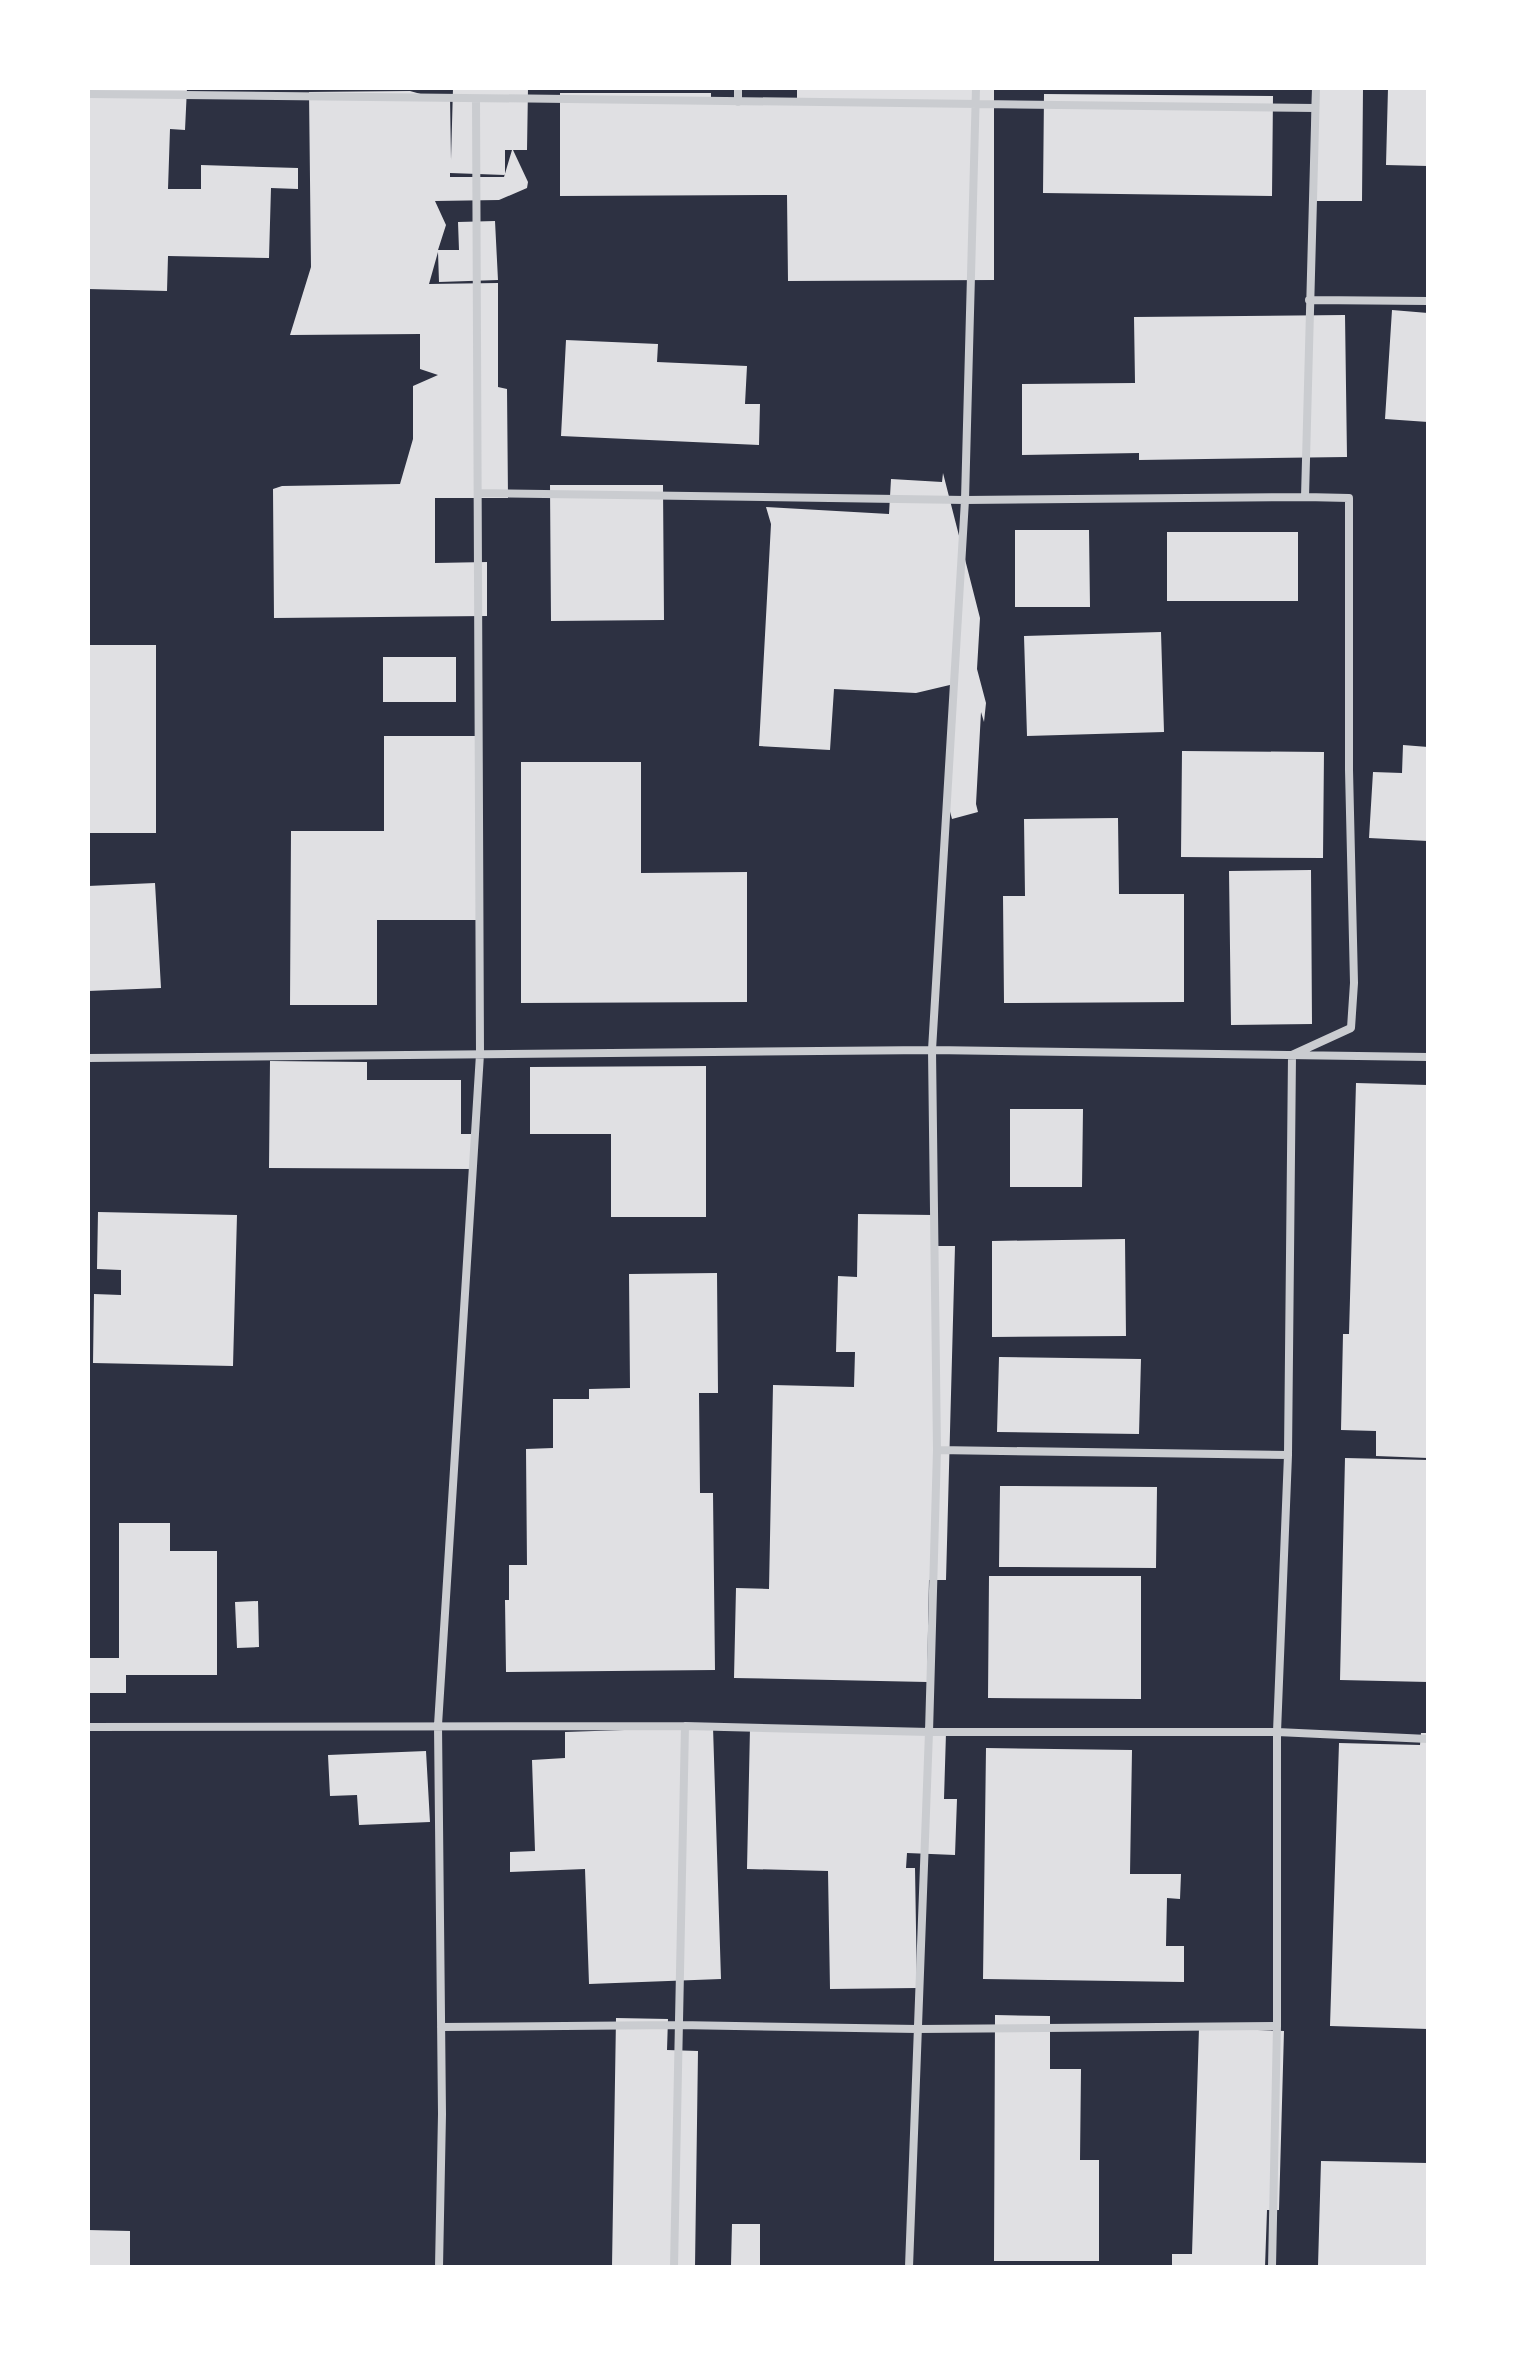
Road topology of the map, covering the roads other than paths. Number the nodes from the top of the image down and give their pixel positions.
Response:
1 (738, 88) edge
2 (976, 88) edge
3 (1316, 88) edge
4 (88, 94) edge
5 (476, 99) junction
6 (738, 102) junction
7 (976, 102) junction
8 (1315, 108) junction
9 (1309, 300) junction
10 (1428, 301) edge
11 (478, 493) junction
12 (1305, 497) junction
13 (965, 500) junction
14 (932, 1050) junction
15 (480, 1054) junction
16 (1292, 1055) junction
17 (1428, 1057) edge
18 (88, 1058) edge
19 (937, 1450) junction
20 (1288, 1455) junction
21 (438, 1725) junction
22 (685, 1726) junction
23 (88, 1727) edge
24 (929, 1732) junction
25 (1277, 1732) junction
26 (1428, 1739) edge
27 (678, 2025) junction
28 (1277, 2026) junction
29 (441, 2027) junction
30 (917, 2029) junction
31 (439, 2267) edge
32 (674, 2267) edge
33 (909, 2267) edge
34 (1272, 2267) edge

1 - 6 street
2 - 7 street
3 - 8 street
4 - 5 street
5 - 6 street
5 - 11 street
6 - 7 street
7 - 8 street
7 - 13 street
8 - 9 street
9 - 10 street
9 - 12 street
11 - 13 street
11 - 15 street
12 - 13 street
12 - 16 street
13 - 14 street
14 - 15 street
14 - 16 street
14 - 19 street
15 - 18 street
15 - 21 street
16 - 17 street
16 - 20 street
19 - 20 street
19 - 24 street
20 - 25 street
21 - 22 street
21 - 23 street
21 - 29 street
22 - 24 street
22 - 27 street
24 - 25 street
24 - 30 street
25 - 26 street
25 - 28 street
27 - 29 street
27 - 30 street
27 - 32 street
28 - 30 street
28 - 34 street
29 - 31 street
30 - 33 street

